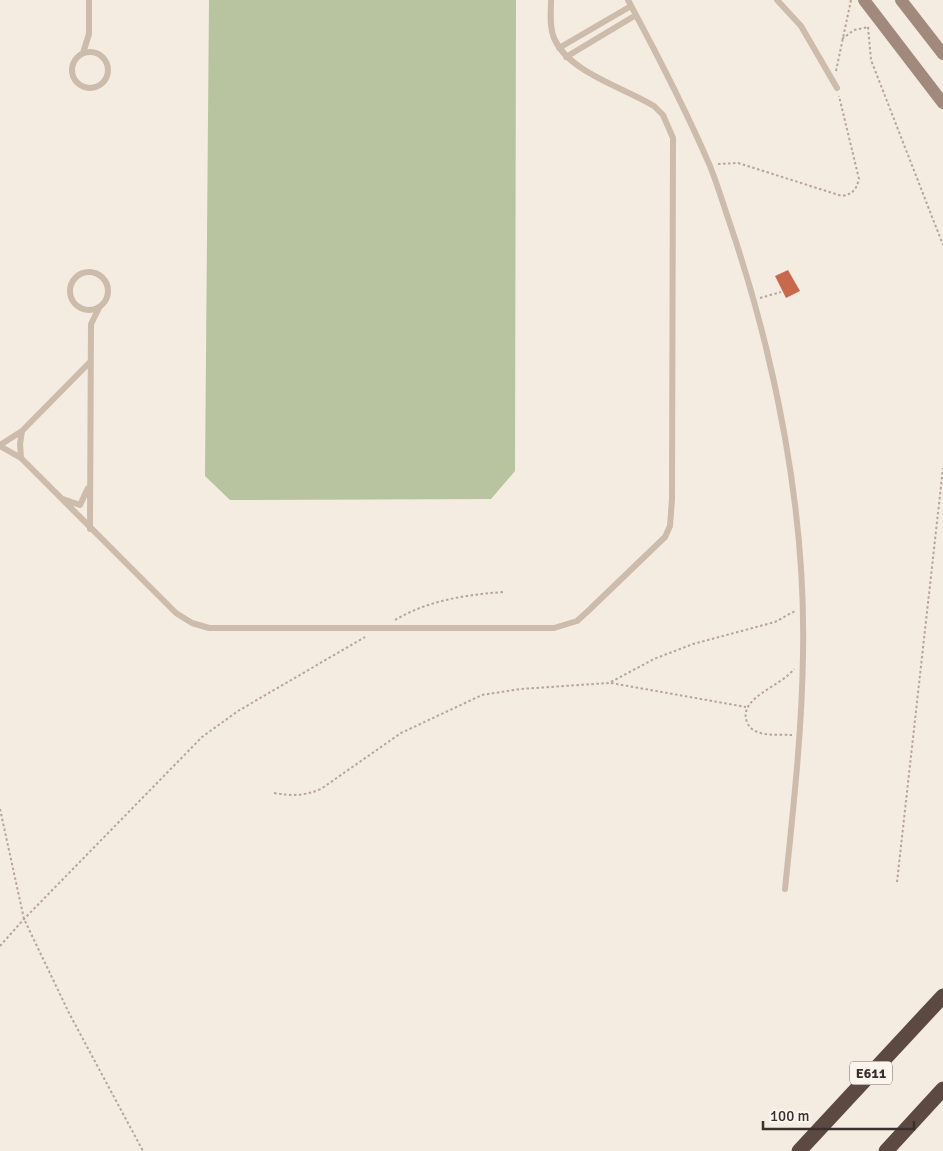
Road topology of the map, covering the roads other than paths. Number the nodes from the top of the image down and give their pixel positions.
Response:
1 (89, 0) edge
2 (551, 0) edge
3 (777, 0) edge
4 (864, 0) edge
5 (901, 0) edge
6 (629, 3) edge
7 (636, 15) junction
8 (89, 34) junction
9 (559, 48) junction
10 (83, 53) junction
11 (97, 53) junction
12 (943, 54) edge
13 (566, 57) junction
14 (838, 88) road end
15 (943, 103) edge
16 (80, 308) junction
17 (98, 308) junction
18 (90, 324) junction
19 (90, 362) junction
20 (22, 431) junction
21 (0, 446) edge
22 (21, 458) junction
23 (90, 480) junction
24 (57, 496) junction
25 (90, 529) junction
26 (785, 889) dead end
27 (943, 985) edge
28 (943, 996) edge
29 (927, 1012) junction
30 (943, 1090) edge
31 (799, 1151) edge
32 (886, 1151) edge

1 - 8 lane
2 - 9 lane
3 - 14 lane
4 - 15 main road
5 - 12 main road
6 - 7 lane
6 - 9 lane
7 - 13 lane
7 - 26 lane
8 - 10 lane
8 - 11 lane
9 - 13 lane
10 - 11 lane
10 - 11 lane
13 - 25 lane
16 - 17 lane
16 - 17 lane
16 - 18 lane
17 - 18 lane
18 - 19 lane
19 - 20 lane
19 - 23 lane
20 - 21 lane
20 - 22 lane
21 - 22 lane
22 - 24 lane
23 - 24 lane
23 - 25 lane
24 - 25 lane
27 - 29 highway
28 - 29 highway, E611
29 - 31 highway, E611
30 - 32 highway

